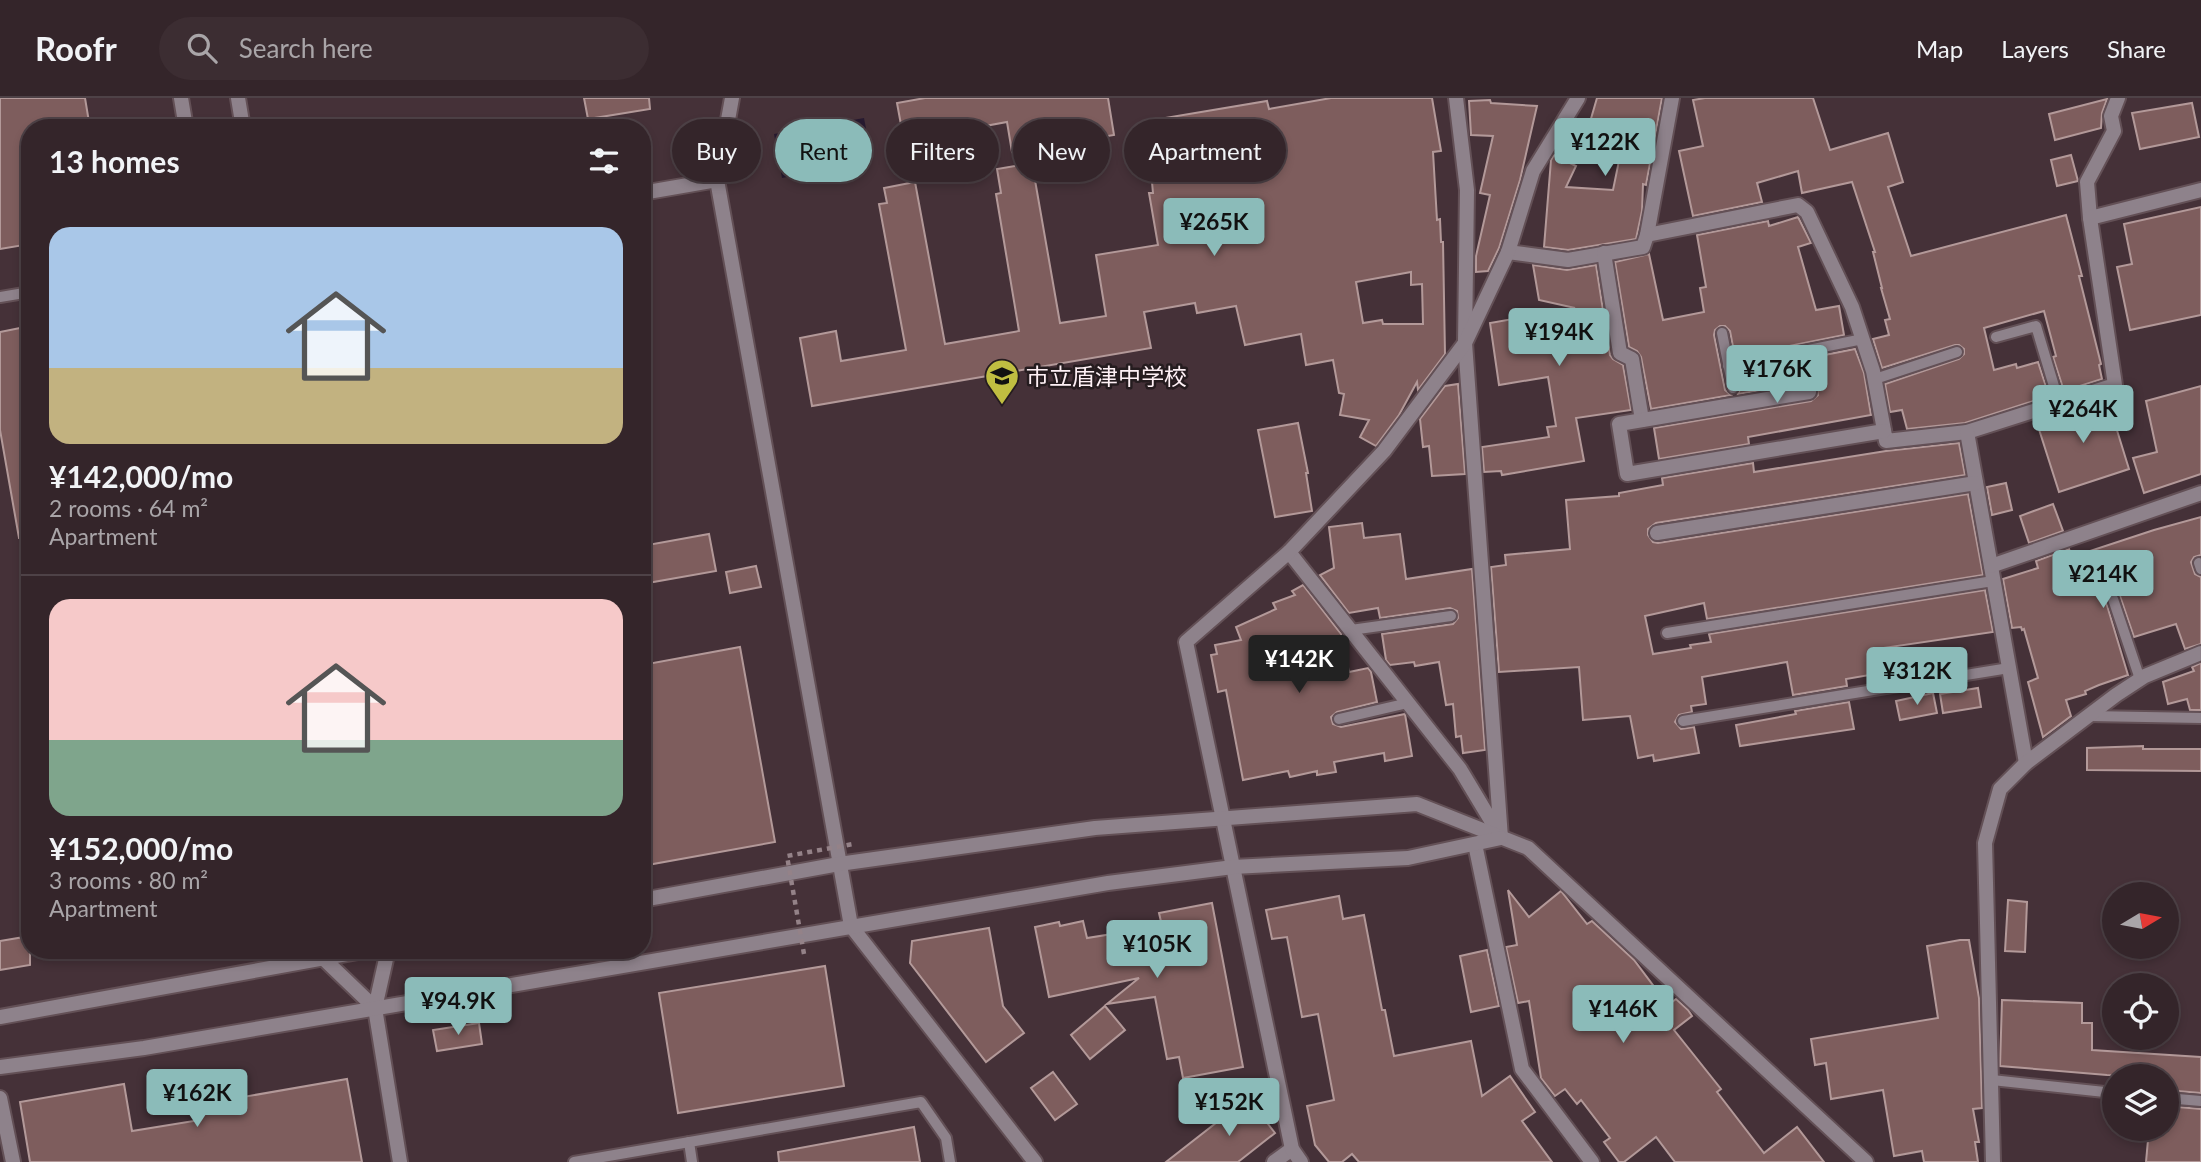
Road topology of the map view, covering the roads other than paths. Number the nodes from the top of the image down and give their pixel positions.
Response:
1 (181, 98) edge
2 (239, 98) edge
3 (732, 98) edge
4 (1456, 98) edge
5 (1578, 98) edge
6 (1672, 98) edge
7 (2118, 98) edge
8 (184, 119) edge
9 (242, 119) edge
10 (728, 119) edge
11 (705, 182) edge
12 (717, 182) edge
13 (2201, 190) edge
14 (651, 191) edge
15 (2090, 218) junction
16 (1647, 235) junction
17 (1508, 252) junction
18 (1604, 253) junction
19 (21, 294) edge
20 (0, 297) edge
21 (1722, 333) dead end
22 (1996, 337) dead end
23 (1863, 339) junction
24 (1465, 342) junction
25 (1957, 352) dead end
26 (1728, 366) junction
27 (1875, 379) junction
28 (1733, 388) dead end
29 (1809, 393) dead end
30 (2059, 403) junction
31 (1642, 420) junction
32 (1884, 431) junction
33 (1967, 432) junction
34 (1976, 483) junction
35 (2201, 493) edge
36 (1657, 533) dead end
37 (1290, 552) junction
38 (1992, 573) junction
39 (2113, 599) dead end
40 (1451, 617) dead end
41 (1350, 630) junction
42 (1667, 633) dead end
43 (2201, 653) edge
44 (2009, 668) junction
45 (2140, 679) junction
46 (1408, 703) junction
47 (2089, 716) junction
48 (2201, 718) edge
49 (1339, 719) dead end
50 (1683, 721) dead end
51 (2026, 763) junction
52 (1224, 817) junction
53 (1501, 838) junction
54 (1475, 844) junction
55 (839, 864) junction
56 (1233, 867) junction
57 (651, 898) edge
58 (851, 926) junction
59 (302, 959) edge
60 (327, 959) edge
61 (386, 959) edge
62 (375, 1008) junction
63 (0, 1017) edge
64 (0, 1067) edge
65 (1992, 1080) junction
66 (2102, 1092) edge
67 (0, 1098) edge
68 (2179, 1099) edge
69 (2201, 1101) edge
70 (689, 1142) junction
71 (1292, 1149) junction
72 (1024, 1155) edge
73 (13, 1162) edge
74 (400, 1162) edge
75 (574, 1162) edge
76 (692, 1162) edge
77 (950, 1162) edge
78 (1035, 1162) edge
79 (1273, 1162) edge
80 (1301, 1162) edge
81 (1592, 1162) edge
82 (1866, 1162) edge
83 (1993, 1162) edge

1 - 8 street
2 - 9 street
3 - 10 street
4 - 24 street
5 - 17 street
6 - 16 street
7 - 15 street
11 - 14 street
12 - 55 street
13 - 15 street
15 - 30 street
16 - 18 street
16 - 23 street
17 - 18 street
17 - 24 street
18 - 31 street
19 - 20 lane
21 - 26 lane
22 - 30 lane
23 - 26 lane
23 - 27 street
24 - 37 street
24 - 53 street
25 - 27 lane
26 - 28 lane
27 - 32 street
29 - 31 street
30 - 33 street
31 - 32 street
32 - 33 street
33 - 34 street
34 - 36 street
34 - 38 street
35 - 38 street
37 - 41 street
37 - 52 street
38 - 42 lane
38 - 44 street
39 - 45 lane
40 - 41 lane
41 - 46 street
43 - 45 street
44 - 50 lane
44 - 51 street
45 - 47 street
46 - 49 lane
46 - 53 street
47 - 48 lane
47 - 51 street
51 - 65 street
52 - 53 street
52 - 55 street
52 - 56 street
53 - 54 street
53 - 82 street
54 - 56 street
54 - 81 street
55 - 57 street
55 - 58 street
56 - 58 street
56 - 71 street
58 - 62 street
58 - 72 street
59 - 63 street
60 - 62 street
61 - 62 street
62 - 64 street
62 - 74 street
65 - 66 lane
65 - 83 street
67 - 73 street
68 - 69 lane
70 - 75 lane
70 - 76 lane
70 - 77 lane
71 - 79 street
71 - 80 street
72 - 78 street

